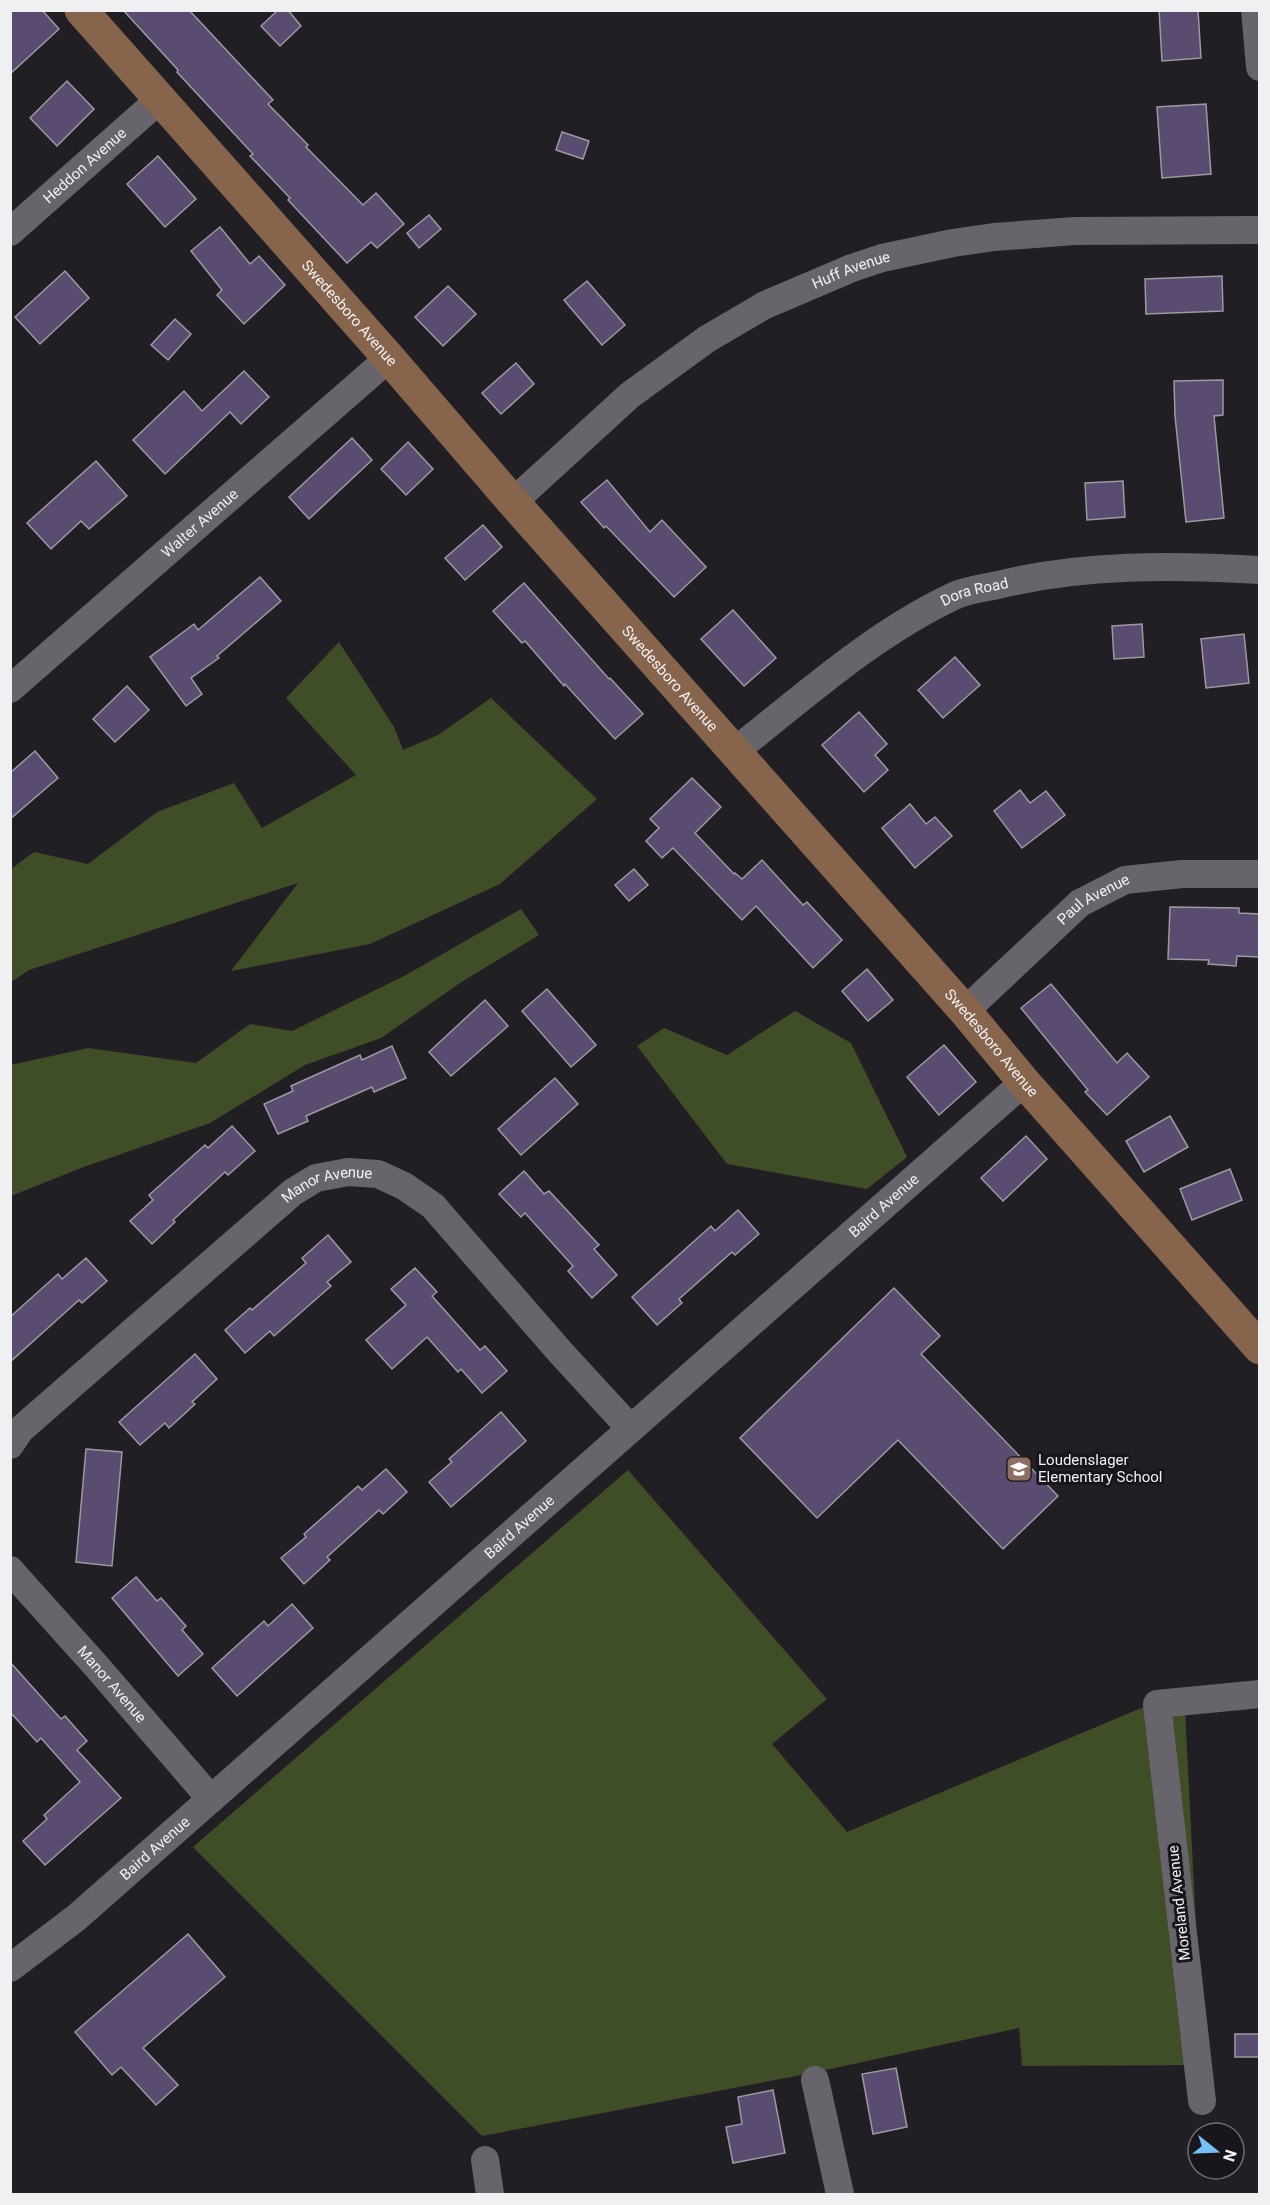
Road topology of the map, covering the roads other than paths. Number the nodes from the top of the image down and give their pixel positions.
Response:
1 (81, 10) edge
2 (1255, 10) edge
3 (1260, 67) edge
4 (160, 99) junction
5 (1260, 230) edge
6 (10, 232) edge
7 (389, 358) junction
8 (513, 502) junction
9 (1260, 570) edge
10 (10, 689) edge
11 (735, 751) junction
12 (1260, 874) edge
13 (965, 1011) junction
14 (1024, 1082) junction
15 (1254, 1333) edge
16 (630, 1428) junction
17 (10, 1445) edge
18 (10, 1570) edge
19 (1260, 1694) edge
20 (211, 1799) junction
21 (10, 1968) edge
22 (815, 2080) dead end
23 (1202, 2102) dead end
24 (484, 2160) dead end
25 (490, 2194) edge
26 (840, 2194) edge

1 - 4 street, Swedesboro Avenue
2 - 3 street
4 - 6 street, Heddon Avenue
4 - 7 street, Swedesboro Avenue
5 - 8 street, Huff Avenue
7 - 8 street, Swedesboro Avenue
7 - 10 street, Walter Avenue
8 - 11 street, Swedesboro Avenue
9 - 11 street, Dora Road
11 - 13 street, Swedesboro Avenue
12 - 13 street, Paul Avenue
13 - 14 street, Swedesboro Avenue
14 - 15 street, Swedesboro Avenue
14 - 16 street, Baird Avenue
16 - 17 street, Manor Avenue
16 - 20 street, Baird Avenue
18 - 20 street, Manor Avenue
19 - 23 street, Moreland Avenue
20 - 21 street, Baird Avenue
22 - 26 street
24 - 25 street

